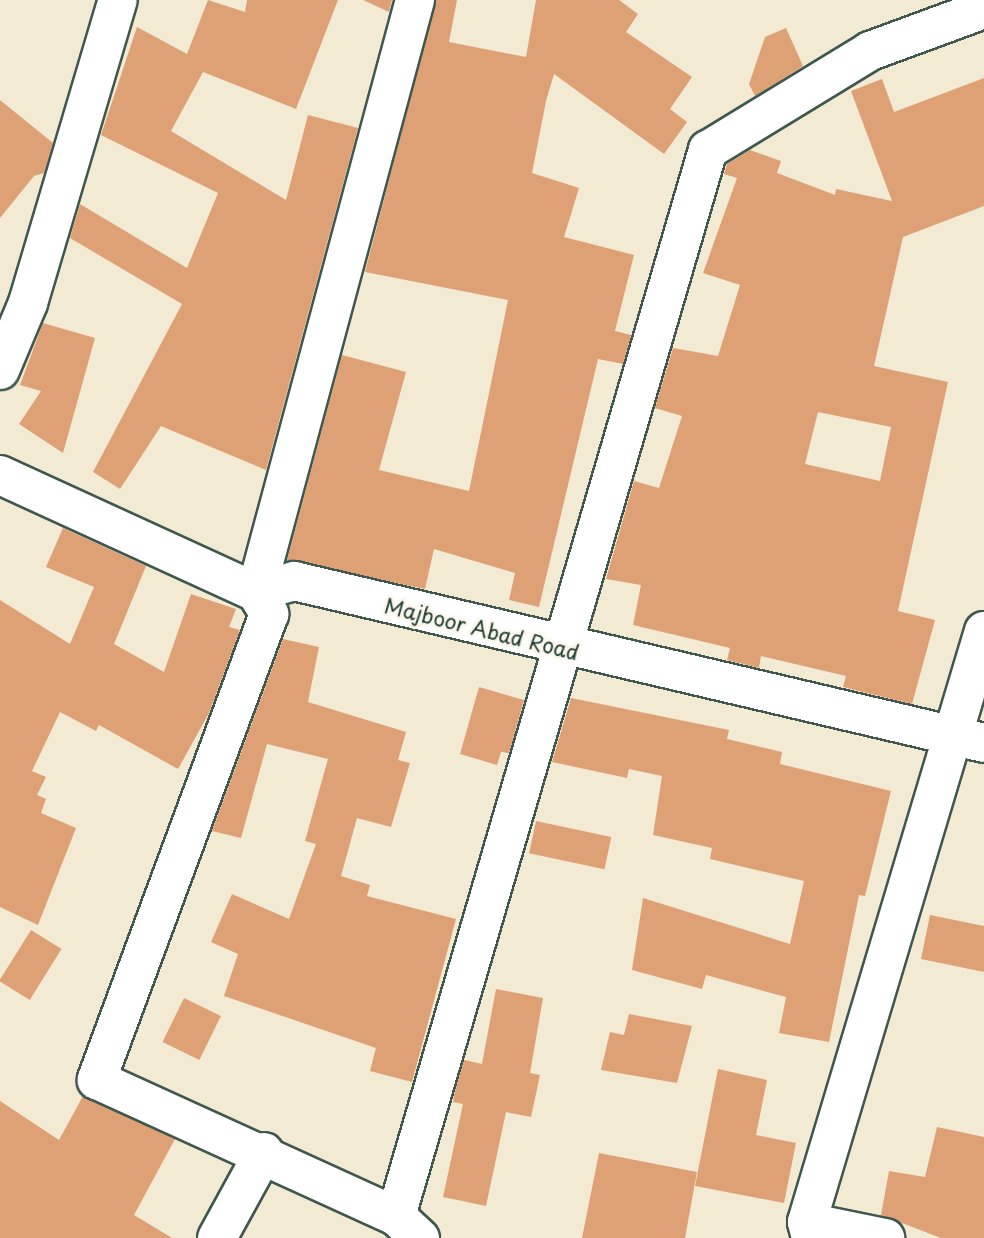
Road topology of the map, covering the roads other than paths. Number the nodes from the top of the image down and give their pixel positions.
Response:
1 (118, 0) edge
2 (415, 0) edge
3 (984, 9) edge
4 (0, 370) edge
5 (0, 474) edge
6 (256, 592) junction
7 (984, 631) edge
8 (565, 649) junction
9 (970, 740) edge
10 (264, 1152) junction
11 (408, 1227) edge
12 (809, 1230) edge
13 (217, 1238) edge
14 (885, 1238) edge

1 - 4 street
2 - 6 street
3 - 8 street
5 - 6 street
6 - 8 street, Majboor Abad Road
6 - 10 street
7 - 9 street
8 - 9 street, Majboor Abad Road
8 - 11 street
9 - 12 street
10 - 11 street
10 - 13 street
12 - 14 street

